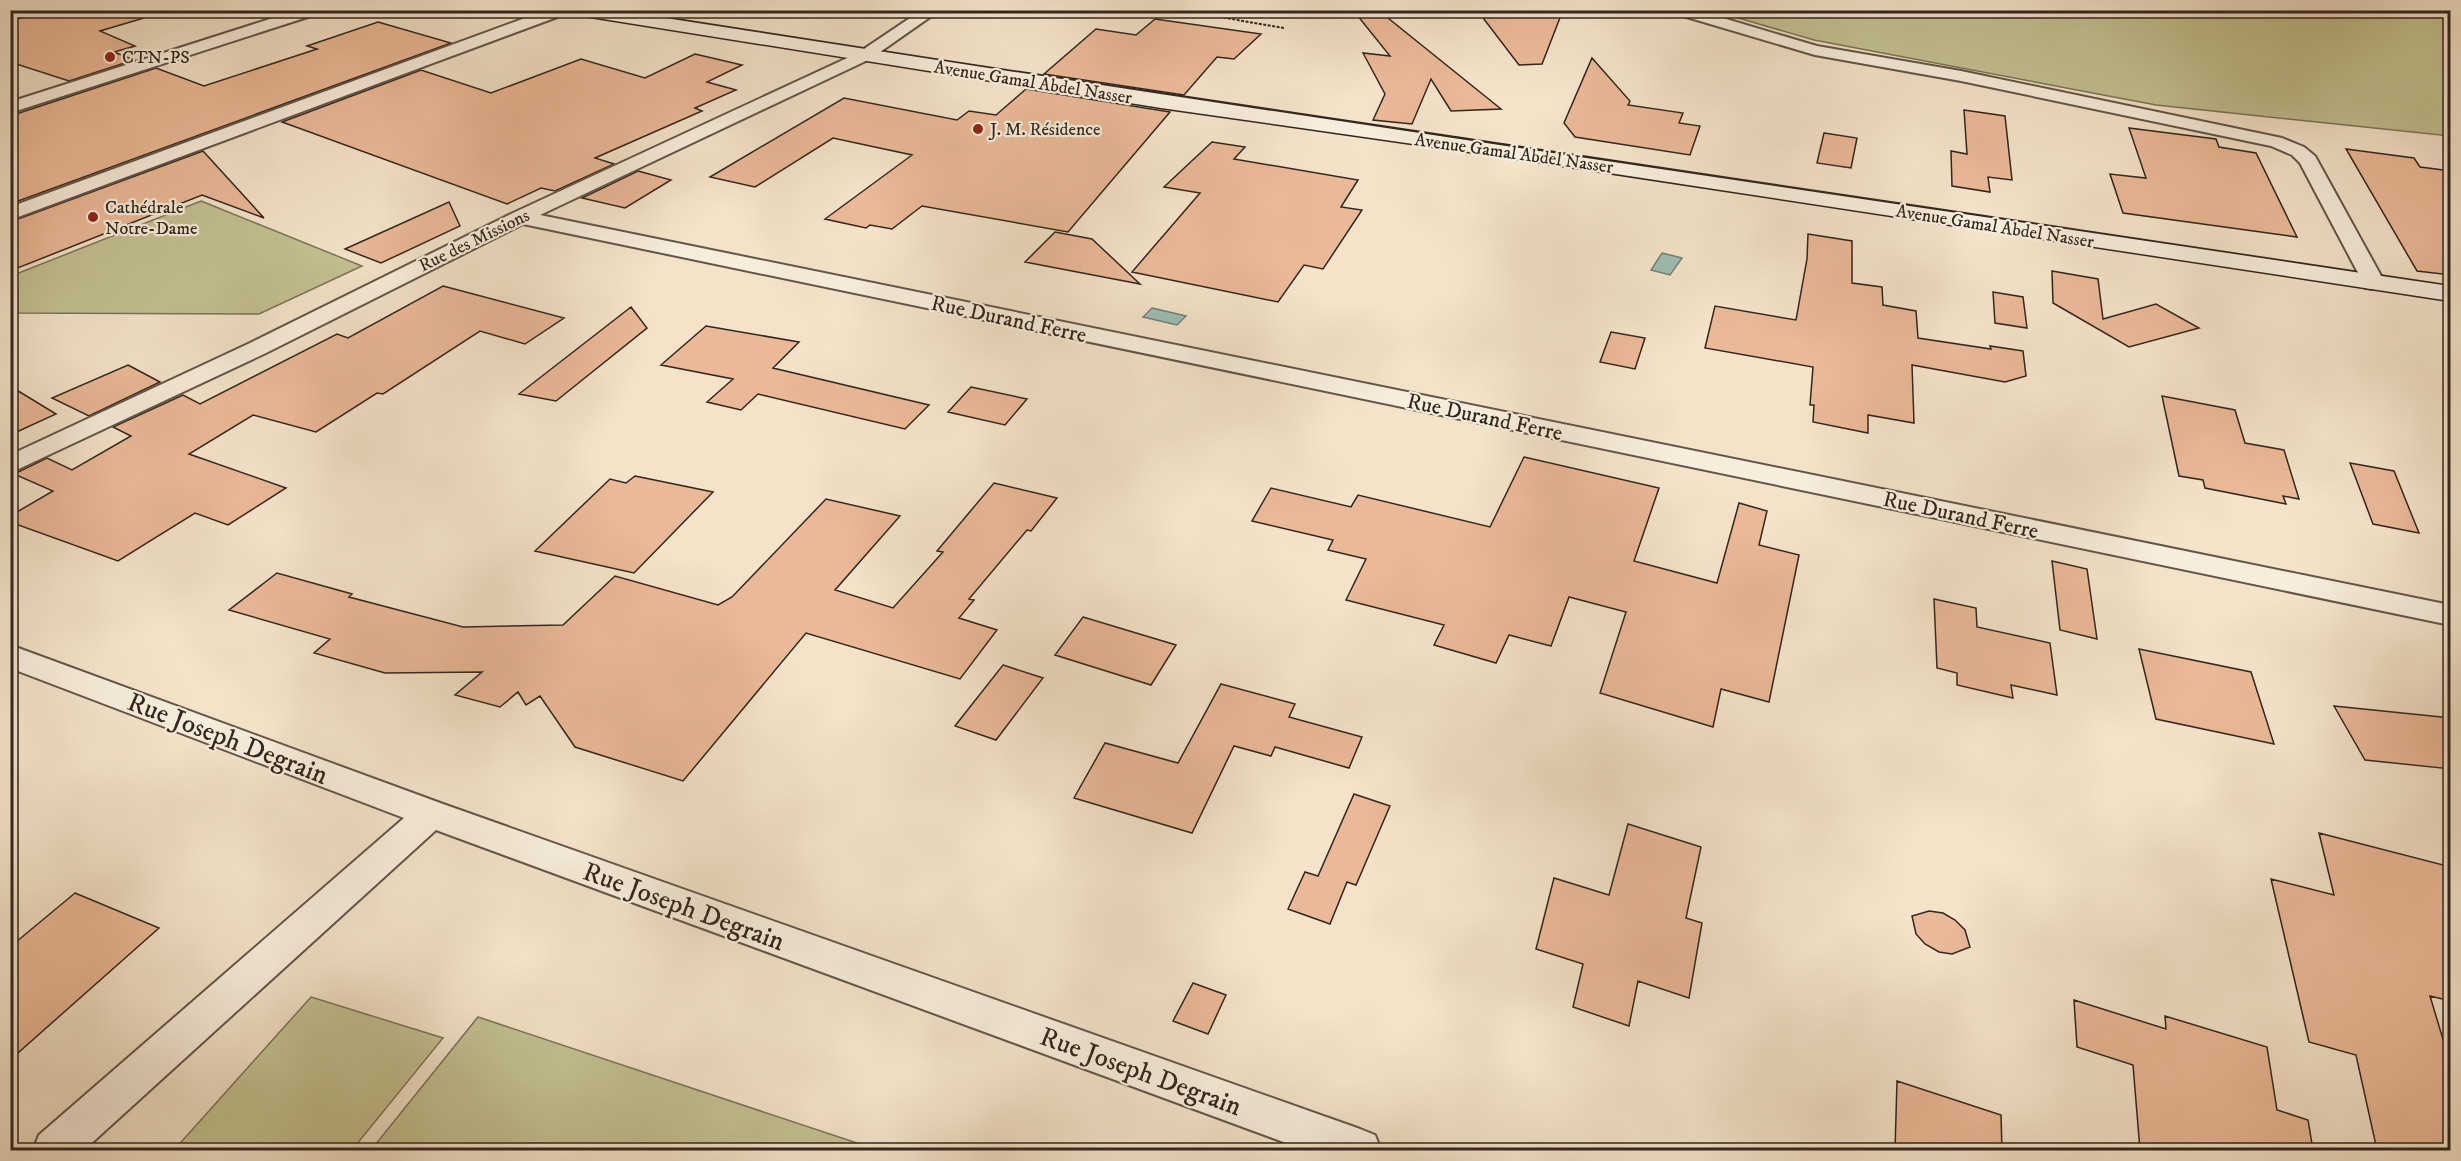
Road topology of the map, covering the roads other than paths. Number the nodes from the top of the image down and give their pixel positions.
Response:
1 (315, 10) edge
2 (563, 10) edge
3 (578, 10) edge
4 (933, 10) edge
5 (1678, 10) edge
6 (864, 56) junction
7 (10, 108) edge
8 (10, 214) edge
9 (520, 217) junction
10 (2374, 283) junction
11 (2451, 294) edge
12 (10, 465) edge
13 (2451, 615) edge
14 (10, 656) edge
15 (430, 814) junction
16 (54, 1150) edge
17 (1360, 1150) edge

1 - 7 street
2 - 8 street
3 - 6 street, Avenue Gamal Abdel Nasser
4 - 6 street, Rue des Missions
5 - 10 street
6 - 9 street, Rue des Missions
6 - 10 street, Avenue Gamal Abdel Nasser
9 - 12 street, Rue des Missions
9 - 13 street, Rue Durand Ferre
10 - 11 street, Avenue Gamal Abdel Nasser
14 - 15 street, Rue Joseph Degrain
15 - 16 street
15 - 17 street, Rue Joseph Degrain

